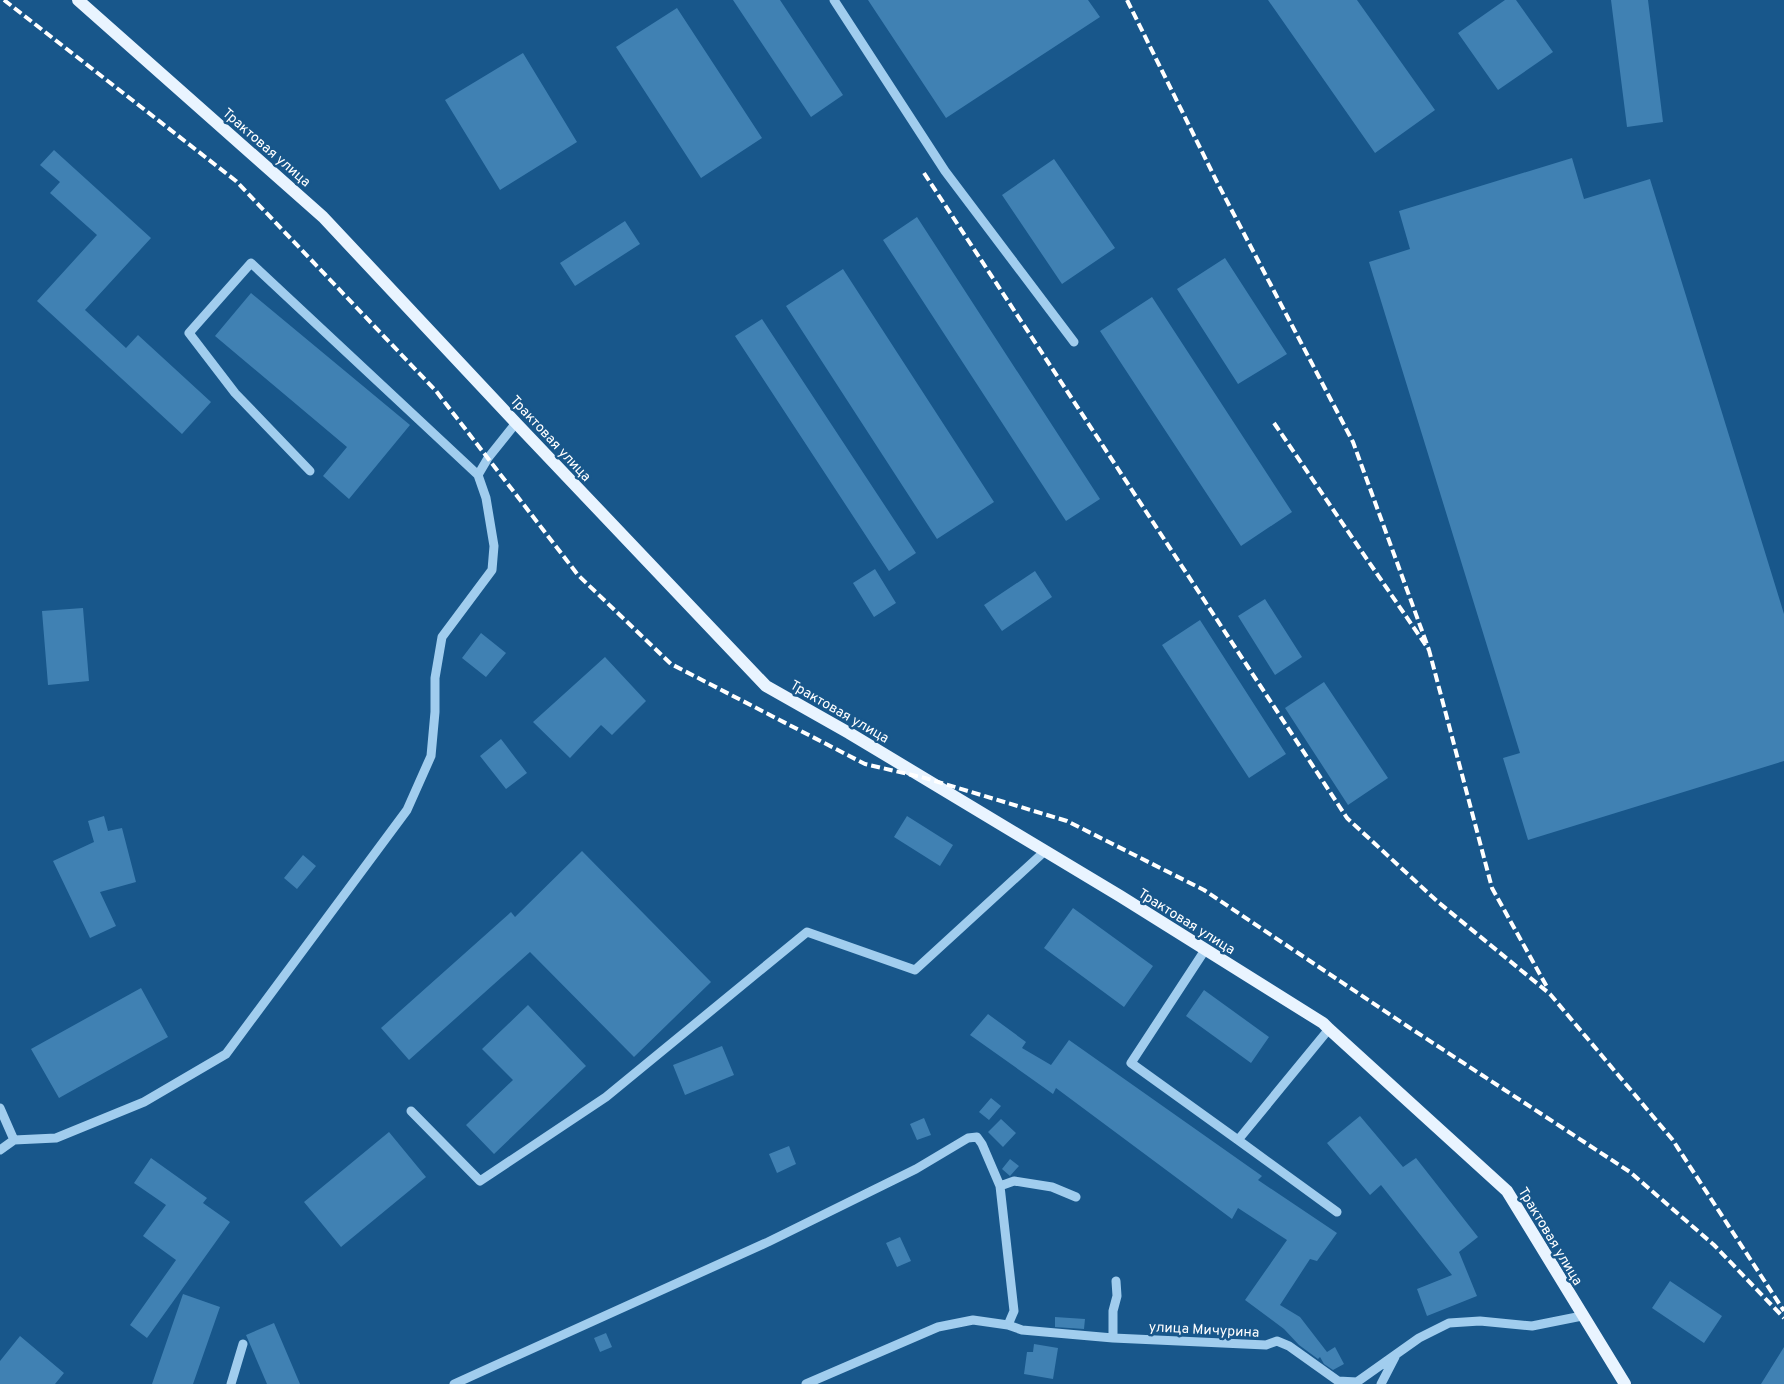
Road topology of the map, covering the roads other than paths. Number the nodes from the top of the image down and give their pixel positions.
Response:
1 (78, 0) edge
2 (834, 0) edge
3 (1074, 342) dead end
4 (516, 424) junction
5 (310, 471) dead end
6 (478, 475) junction
7 (1045, 851) junction
8 (1205, 950) junction
9 (1329, 1029) junction
10 (411, 1111) dead end
11 (1, 1114) edge
12 (14, 1140) junction
13 (1238, 1140) junction
14 (0, 1150) edge
15 (1000, 1186) junction
16 (1076, 1197) dead end
17 (1337, 1212) dead end
18 (1116, 1281) dead end
19 (1582, 1316) junction
20 (1008, 1325) junction
21 (1113, 1338) junction
22 (244, 1344) dead end
23 (1395, 1357) junction
24 (231, 1384) edge
25 (454, 1384) edge
26 (806, 1384) edge
27 (1381, 1384) edge
28 (1625, 1384) edge

1 - 4 main road, Трактовая улица
2 - 3 street
4 - 6 street
4 - 7 main road, Трактовая улица
5 - 6 street
6 - 12 street
7 - 8 main road, Трактовая улица
7 - 10 street
8 - 9 main road, Трактовая улица
8 - 13 street
9 - 13 street
9 - 19 main road, Трактовая улица
11 - 12 street
12 - 14 street
13 - 17 street
15 - 16 street
15 - 20 street
15 - 25 street
18 - 21 street
19 - 23 street, улица Мичурина
19 - 28 main road, Трактовая улица
20 - 21 street, улица Мичурина
20 - 26 street, улица Мичурина
21 - 23 street, улица Мичурина
22 - 24 street
23 - 27 street

